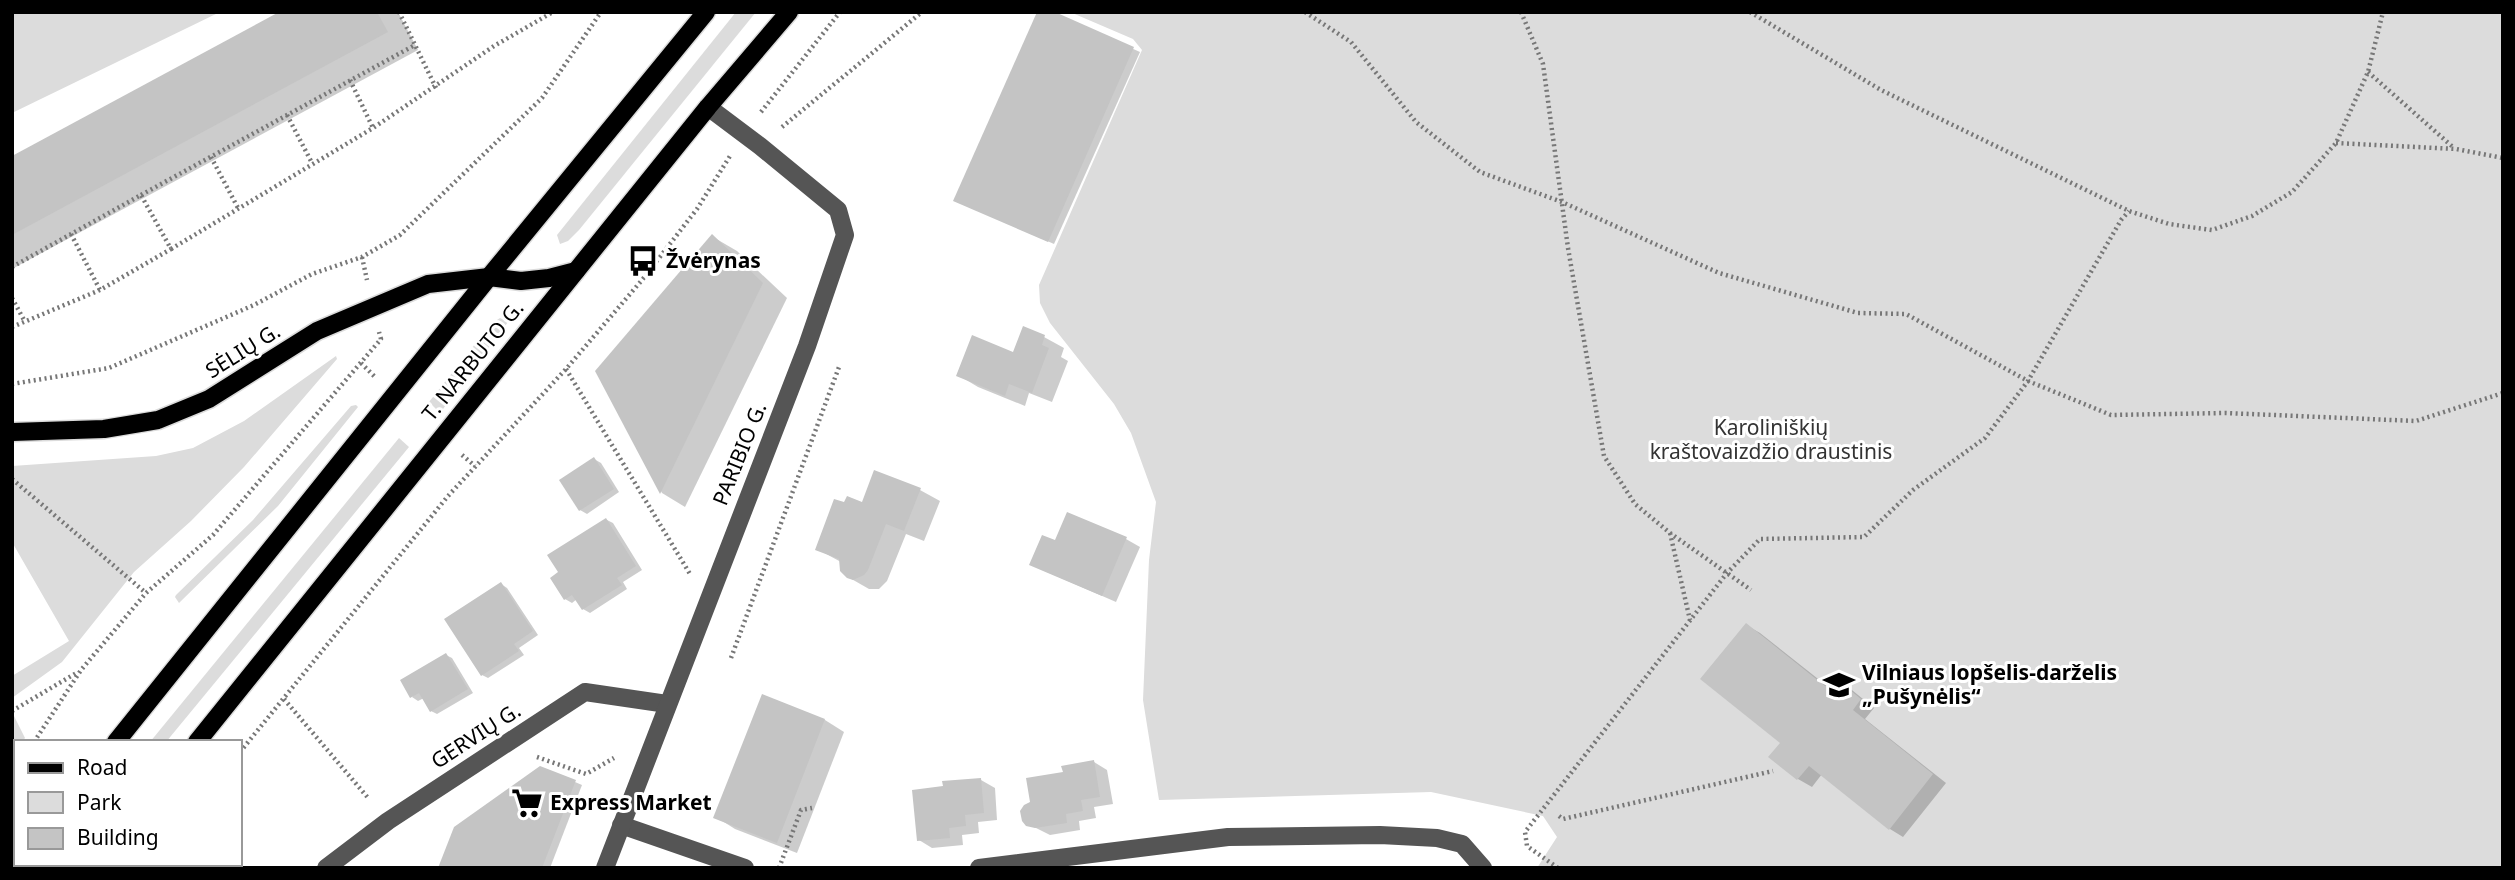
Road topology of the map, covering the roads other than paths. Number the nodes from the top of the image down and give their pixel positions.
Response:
1 (706, 12) edge
2 (789, 12) edge
3 (708, 107) junction
4 (576, 271) junction
5 (489, 277) junction
6 (12, 432) edge
7 (667, 704) junction
8 (118, 740) edge
9 (199, 740) edge
10 (621, 825) junction
11 (326, 868) edge
12 (605, 868) edge
13 (745, 868) edge
14 (979, 868) edge
15 (1483, 868) edge

1 - 5 main road, T. NARBUTO G.
2 - 3 main road, T. NARBUTO G.
3 - 4 main road, T. NARBUTO G.
3 - 7 street, PARIBIO G.
4 - 5 main road, SĖLIŲ G.
4 - 9 main road, T. NARBUTO G.
5 - 6 main road, SĖLIŲ G.
5 - 8 main road, T. NARBUTO G.
7 - 10 street, PARIBIO G.
7 - 11 street, GERVIŲ G.
10 - 12 street, PARIBIO G.
10 - 13 street
14 - 15 street

